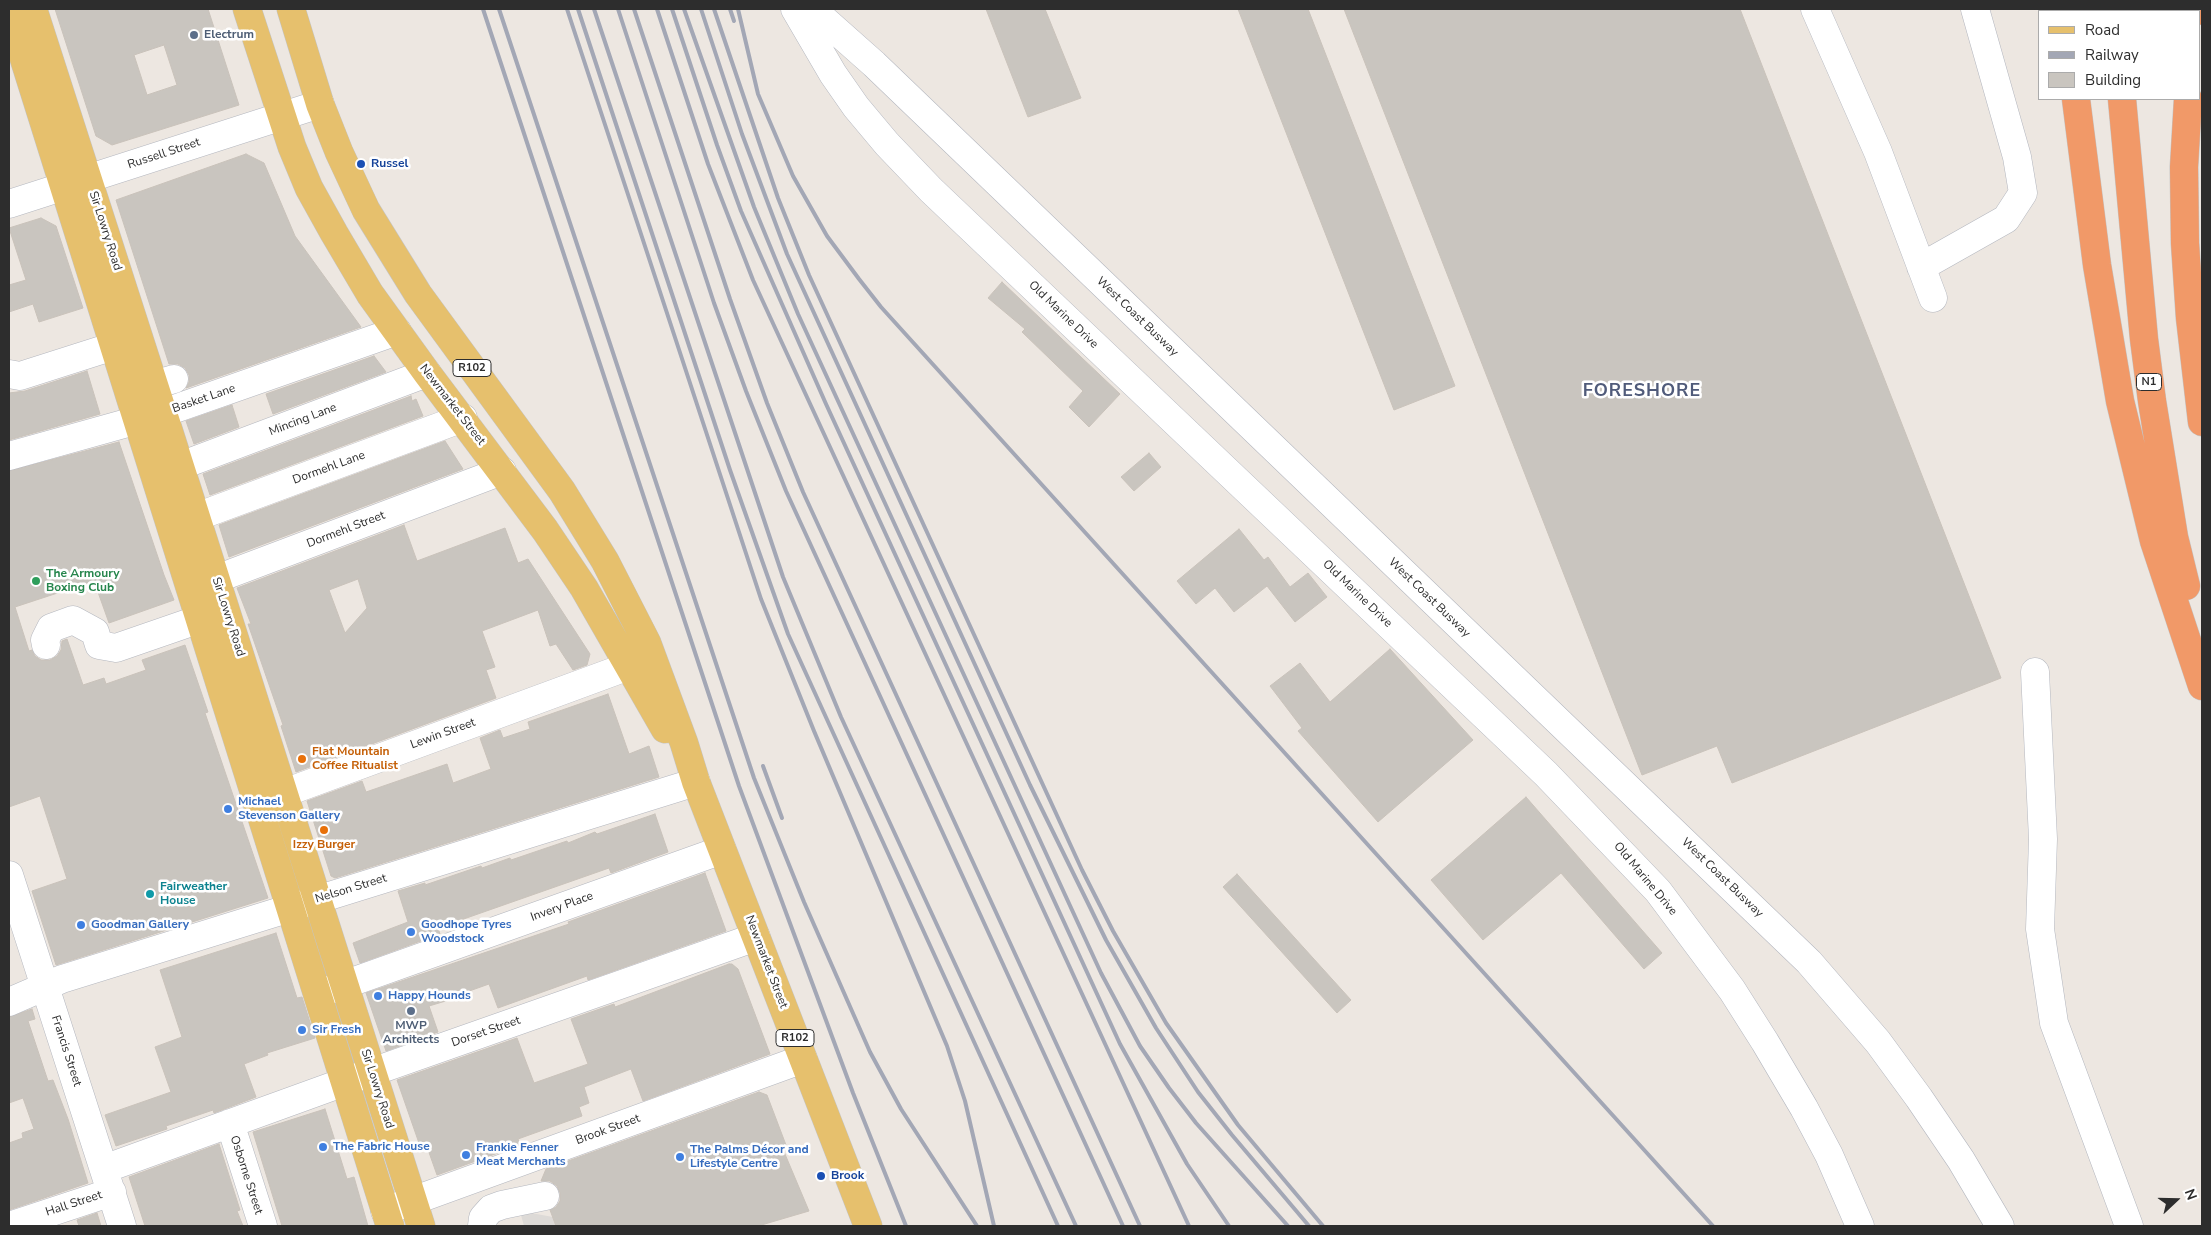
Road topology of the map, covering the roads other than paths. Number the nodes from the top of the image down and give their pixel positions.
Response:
1 (33, 9) edge
2 (247, 9) edge
3 (291, 9) edge
4 (794, 9) edge
5 (812, 9) edge
6 (1815, 9) edge
7 (1975, 9) edge
8 (9, 11) edge
9 (2076, 100) edge
10 (2122, 100) edge
11 (2188, 100) edge
12 (320, 104) junction
13 (280, 117) junction
14 (76, 182) junction
15 (9, 204) edge
16 (1921, 267) junction
17 (1933, 298) dead end
18 (397, 331) junction
19 (114, 346) junction
20 (427, 373) junction
21 (9, 374) edge
22 (164, 413) junction
23 (463, 418) junction
24 (138, 419) junction
25 (2202, 422) edge
26 (9, 456) edge
27 (180, 466) junction
28 (502, 471) junction
29 (196, 517) junction
30 (216, 578) junction
31 (190, 588) junction
32 (200, 619) junction
33 (46, 645) dead end
34 (2202, 661) edge
35 (630, 666) junction
36 (2035, 672) dead end
37 (2202, 686) edge
38 (696, 782) junction
39 (284, 793) junction
40 (258, 803) junction
41 (722, 850) junction
42 (9, 876) edge
43 (318, 900) junction
44 (290, 908) junction
45 (756, 938) junction
46 (344, 985) junction
47 (45, 987) junction
48 (317, 994) junction
49 (9, 1002) edge
50 (803, 1059) junction
51 (372, 1072) junction
52 (345, 1082) junction
53 (230, 1124) junction
54 (108, 1181) junction
55 (545, 1196) dead end
56 (417, 1214) edge
57 (388, 1219) edge
58 (9, 1226) edge
59 (122, 1226) edge
60 (263, 1226) edge
61 (482, 1226) edge
62 (868, 1226) edge
63 (1860, 1226) edge
64 (2000, 1226) edge
65 (2129, 1226) edge

1 - 14 main road, Sir Lowry Road
2 - 13 main road, Newmarket Street / R102
3 - 12 main road, Newmarket Street / R102
4 - 63 street, Old Marine Drive
5 - 64 street, West Coast Busway
6 - 16 street
7 - 16 street
8 - 14 main road, Sir Lowry Road
9 - 37 highway
10 - 34 highway, N1
11 - 25 highway
12 - 13 street, Russell Street
12 - 38 main road, Newmarket Street / R102
13 - 14 street, Russell Street
13 - 18 main road, Newmarket Street / R102
14 - 15 street, Russell Street
14 - 19 main road, Sir Lowry Road
14 - 22 main road, Sir Lowry Road
16 - 17 street
18 - 20 main road, Newmarket Street / R102
18 - 22 street, Basket Lane
19 - 21 street
19 - 24 main road, Sir Lowry Road
20 - 23 main road, Newmarket Street / R102
20 - 27 street, Mincing Lane
22 - 24 street, Basket Lane
22 - 27 main road, Sir Lowry Road
23 - 28 main road, Newmarket Street / R102
23 - 29 street, Dormehl Lane
24 - 26 street, Basket Lane
24 - 31 main road, Sir Lowry Road
27 - 29 main road, Sir Lowry Road
28 - 30 street, Dormehl Street
28 - 35 main road, Newmarket Street / R102
29 - 30 main road, Sir Lowry Road
30 - 31 street, Dormehl Street
30 - 39 main road, Sir Lowry Road
31 - 32 main road, Sir Lowry Road
32 - 33 street
32 - 40 main road, Sir Lowry Road
35 - 38 main road, Newmarket Street / R102
35 - 39 street, Lewin Street
36 - 65 street
38 - 41 main road, Newmarket Street / R102
38 - 43 street, Nelson Street
39 - 40 street, Lewin Street
39 - 43 main road, Sir Lowry Road
40 - 44 main road, Sir Lowry Road
41 - 45 main road, Newmarket Street / R102
41 - 46 street, Invery Place
42 - 47 street, Francis Street
43 - 44 street, Nelson Street
43 - 46 main road, Sir Lowry Road
44 - 47 street, Nelson Street
44 - 48 main road, Sir Lowry Road
45 - 50 main road, Newmarket Street / R102
45 - 51 street, Dorset Street
46 - 48 street, Invery Place
46 - 51 main road, Sir Lowry Road
47 - 49 street, Nelson Street
47 - 54 street, Francis Street
48 - 52 main road, Sir Lowry Road
50 - 56 street, Brook Street
50 - 62 main road, Newmarket Street / R102
51 - 52 street, Dorset Street
51 - 56 main road, Sir Lowry Road
52 - 53 street, Dorset Street
52 - 57 main road, Sir Lowry Road
53 - 54 street, Dorset Street
53 - 60 street, Osborne Street
54 - 58 street, Hall Street
54 - 59 street, Francis Street
55 - 61 street
56 - 57 street, Brook Street

